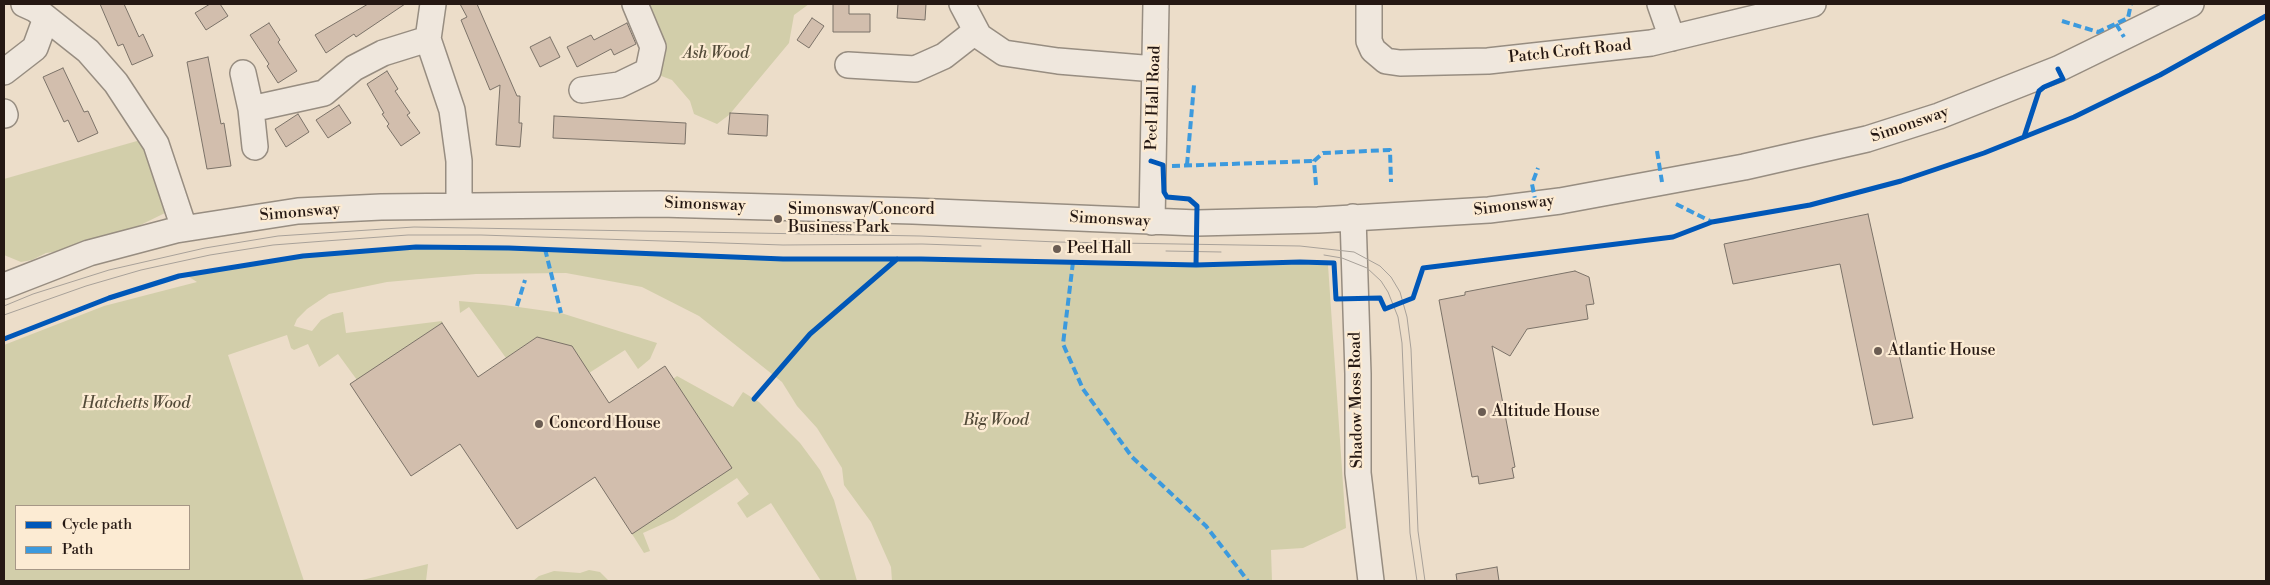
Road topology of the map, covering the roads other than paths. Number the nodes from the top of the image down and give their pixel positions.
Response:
1 (24, 4) edge
2 (433, 4) edge
3 (635, 4) edge
4 (962, 4) edge
5 (1156, 4) edge
6 (1369, 4) edge
7 (1660, 4) edge
8 (1814, 4) edge
9 (2191, 4) edge
10 (46, 18) junction
11 (976, 30) junction
12 (1672, 38) junction
13 (428, 39) junction
14 (848, 65) dead end
15 (1155, 69) junction
16 (4, 72) edge
17 (243, 73) dead end
18 (582, 90) dead end
19 (251, 108) junction
20 (256, 147) dead end
21 (459, 206) junction
22 (1353, 217) junction
23 (1152, 222) junction
24 (184, 228) junction
25 (4, 286) edge
26 (1371, 581) edge

1 - 10 street
2 - 13 street
3 - 18 street
4 - 11 street
5 - 15 street, Peel Hall Road
6 - 12 street, Patch Croft Road
7 - 12 street
8 - 12 street, Patch Croft Road
9 - 22 street, Simonsway
10 - 16 street
10 - 24 street
11 - 14 street
11 - 15 street
13 - 19 street
13 - 21 street
15 - 23 street, Peel Hall Road
17 - 19 street
19 - 20 street
21 - 23 street, Simonsway
21 - 24 street, Simonsway
22 - 23 street, Simonsway
22 - 26 street, Shadow Moss Road
24 - 25 street, Simonsway

